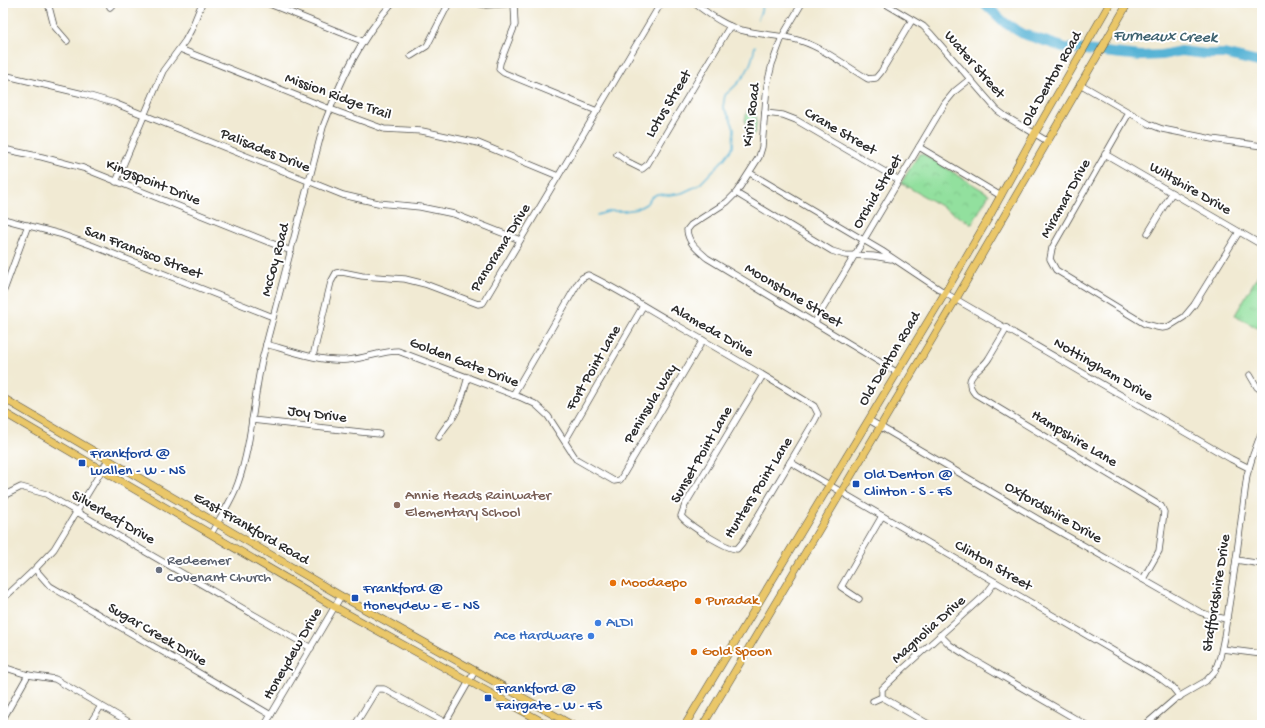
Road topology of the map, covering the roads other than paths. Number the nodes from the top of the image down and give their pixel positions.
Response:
1 (48, 3) edge
2 (202, 3) edge
3 (267, 3) edge
4 (392, 3) edge
5 (449, 3) edge
6 (476, 3) edge
7 (516, 3) edge
8 (661, 3) edge
9 (694, 3) edge
10 (802, 3) edge
11 (884, 3) edge
12 (1110, 4) edge
13 (1126, 6) edge
14 (912, 20) junction
15 (730, 26) junction
16 (782, 37) junction
17 (67, 41) dead end
18 (362, 41) junction
19 (180, 49) junction
20 (411, 56) dead end
21 (3, 75) edge
22 (970, 79) junction
23 (1080, 84) junction
24 (330, 109) junction
25 (597, 111) junction
26 (765, 113) junction
27 (1129, 113) junction
28 (145, 116) junction
29 (1035, 133) junction
30 (1047, 141) junction
31 (1262, 146) edge
32 (919, 147) junction
33 (3, 149) edge
34 (617, 154) dead end
35 (1105, 154) junction
36 (750, 173) junction
37 (558, 176) junction
38 (899, 180) junction
39 (309, 181) junction
40 (116, 182) junction
41 (736, 193) junction
42 (1172, 193) junction
43 (1000, 196) junction
44 (3, 218) edge
45 (28, 225) junction
46 (687, 230) joint
47 (1239, 232) junction
48 (1148, 233) dead end
49 (520, 240) junction
50 (863, 241) junction
51 (1262, 245) edge
52 (291, 251) junction
53 (854, 256) junction
54 (893, 259) junction
55 (3, 293) edge
56 (945, 293) junction
57 (956, 299) junction
58 (643, 306) junction
59 (273, 317) junction
60 (814, 322) junction
61 (1007, 328) junction
62 (703, 340) junction
63 (266, 344) junction
64 (312, 356) junction
65 (898, 373) junction
66 (763, 375) junction
67 (1250, 375) dead end
68 (468, 377) junction
69 (1262, 391) edge
70 (513, 395) junction
71 (3, 398) edge
72 (3, 412) edge
73 (818, 414) joint
74 (252, 420) junction
75 (870, 420) junction
76 (881, 426) junction
77 (1262, 431) edge
78 (379, 434) dead end
79 (439, 437) dead end
80 (565, 441) junction
81 (108, 460) junction
82 (790, 462) junction
83 (1249, 468) junction
84 (102, 470) junction
85 (620, 480) joint
86 (830, 485) junction
87 (841, 492) junction
88 (3, 496) edge
89 (78, 511) junction
90 (882, 516) junction
91 (217, 524) junction
92 (211, 534) junction
93 (710, 537) joint
94 (1236, 560) junction
95 (1262, 564) edge
96 (35, 569) junction
97 (1143, 579) junction
98 (995, 582) junction
99 (341, 596) junction
100 (859, 598) dead end
101 (3, 599) edge
102 (335, 607) junction
103 (1227, 619) junction
104 (940, 635) junction
105 (734, 644) junction
106 (311, 648) junction
107 (1222, 649) junction
108 (747, 651) junction
109 (1262, 654) edge
110 (3, 667) edge
111 (476, 671) junction
112 (28, 675) junction
113 (470, 682) junction
114 (882, 697) junction
115 (1180, 697) junction
116 (873, 701) dead end
117 (101, 706) junction
118 (271, 715) junction
119 (3, 719) edge
120 (446, 724) edge
121 (90, 725) edge
122 (134, 725) edge
123 (265, 725) edge
124 (355, 725) edge
125 (548, 725) edge
126 (572, 725) edge
127 (685, 725) edge
128 (703, 725) edge
129 (930, 725) edge
130 (1086, 725) edge
131 (1145, 725) edge

1 - 17 street
2 - 19 street
3 - 18 street
4 - 18 street, McCoy Road
5 - 20 street
6 - 7 street
7 - 25 street
8 - 25 street, Panorama Drive
9 - 15 street
10 - 16 street, Kirin Road
11 - 14 street, Water Street
12 - 29 main road, Old Denton Road
13 - 23 main road, Old Denton Road
14 - 16 street
14 - 22 street, Water Street
15 - 16 street
15 - 34 street, Lotus Street
16 - 26 street, Kirin Road
18 - 24 street, McCoy Road
19 - 24 street, Mission Ridge Trail
19 - 28 street
21 - 28 street, Palisades Drive
22 - 29 street, Water Street
22 - 32 street, Orchid Street
23 - 27 street
23 - 30 main road, Old Denton Road
24 - 37 street, Mission Ridge Trail
24 - 39 street, McCoy Road
25 - 37 street, Panorama Drive
26 - 36 street, Kirin Road
26 - 38 street, Crane Street
27 - 31 street
27 - 35 street, Miramar Drive
28 - 39 street, Palisades Drive
28 - 40 street
29 - 30 street, Water Street
29 - 43 main road, Old Denton Road
30 - 57 main road, Old Denton Road
32 - 38 street, Orchid Street
32 - 43 street
33 - 40 street, Kingspoint Drive
35 - 42 street, Wiltshire Drive
35 - 47 street, Miramar Drive
36 - 41 street, Kirin Road
36 - 50 street, Nottingham Drive
37 - 49 street, Panorama Drive
38 - 50 street, Orchid Street
39 - 49 street, Palisades Drive
39 - 52 street, McCoy Road
40 - 52 street, Kingspoint Drive
41 - 46 street, Kirin Road
41 - 53 street
42 - 47 street, Wiltshire Drive
42 - 48 street
43 - 56 main road, Old Denton Road
44 - 45 street, San Francisco Street
45 - 55 street
45 - 59 street, San Francisco Street
46 - 60 street, Moonstone Street
47 - 51 street, Wiltshire Drive
49 - 64 street, Panorama Drive
50 - 53 street, Orchid Street
50 - 54 street, Nottingham Drive
52 - 59 street, McCoy Road
53 - 54 street
53 - 60 street, Orchid Street
54 - 56 street, Nottingham Drive
56 - 57 street, Nottingham Drive
56 - 65 main road, Old Denton Road
57 - 61 street, Nottingham Drive
57 - 76 main road, Old Denton Road
58 - 62 street, Alameda Drive
58 - 70 street, Alameda Drive
58 - 80 street, Fort Point Lane
59 - 63 street, McCoy Road
60 - 65 street, Moonstone Street
61 - 83 street, Nottingham Drive
61 - 97 street, Hampshire Lane
62 - 66 street, Alameda Drive
62 - 85 street, Peninsula Way
63 - 64 street, Golden Gate Drive
63 - 74 street, McCoy Road
64 - 68 street, Golden Gate Drive
65 - 75 main road, Old Denton Road
66 - 73 street, Alameda Drive
66 - 93 street, Sunset Point Lane
67 - 69 street
68 - 70 street, Golden Gate Drive
68 - 79 street
70 - 80 street, Golden Gate Drive
71 - 81 main road, East Frankford Road
72 - 84 main road, East Frankford Road
73 - 82 street, Hunters Point Lane
74 - 78 street, Joy Drive
74 - 91 street, McCoy Road
75 - 76 street, Oxfordshire Drive
75 - 86 main road, Old Denton Road
76 - 87 main road, Old Denton Road
76 - 97 street, Oxfordshire Drive
77 - 83 street, Staffordshire Drive
80 - 85 street, Golden Gate Drive
81 - 84 street
81 - 91 main road, East Frankford Road
82 - 86 street, Clinton Street
82 - 93 street, Hunters Point Lane
83 - 94 street, Staffordshire Drive
84 - 89 street
84 - 92 main road, East Frankford Road
86 - 87 street, Clinton Street
86 - 105 main road, Old Denton Road
87 - 90 street, Clinton Street
87 - 108 main road, Old Denton Road
88 - 89 street, Silverleaf Drive
89 - 96 street
89 - 106 street, Silverleaf Drive
90 - 98 street, Clinton Street
90 - 100 street
91 - 92 street, McCoy Road
91 - 99 main road, East Frankford Road
92 - 102 main road, East Frankford Road
94 - 95 street
94 - 103 street, Staffordshire Drive
96 - 101 street
96 - 118 street, Sugar Creek Drive
97 - 103 street, Oxfordshire Drive
98 - 104 street, Magnolia Drive
98 - 115 street, Clinton Street
99 - 102 street, Honeydew Drive
99 - 111 main road, East Frankford Road
102 - 106 street, Honeydew Drive
102 - 113 main road, East Frankford Road
103 - 107 street, Staffordshire Drive
104 - 114 street, Magnolia Drive
104 - 130 street
105 - 108 main road
105 - 127 main road, Old Denton Road
106 - 118 street, Honeydew Drive
107 - 109 street
107 - 115 street, Staffordshire Drive
108 - 128 main road, Old Denton Road
110 - 112 street
111 - 113 street
111 - 126 main road, East Frankford Road
112 - 117 street
112 - 119 street
113 - 120 street
113 - 125 main road, East Frankford Road
114 - 116 street
114 - 129 street
115 - 131 street, Staffordshire Drive
117 - 121 street
117 - 122 street
118 - 123 street, Honeydew Drive
120 - 124 street

